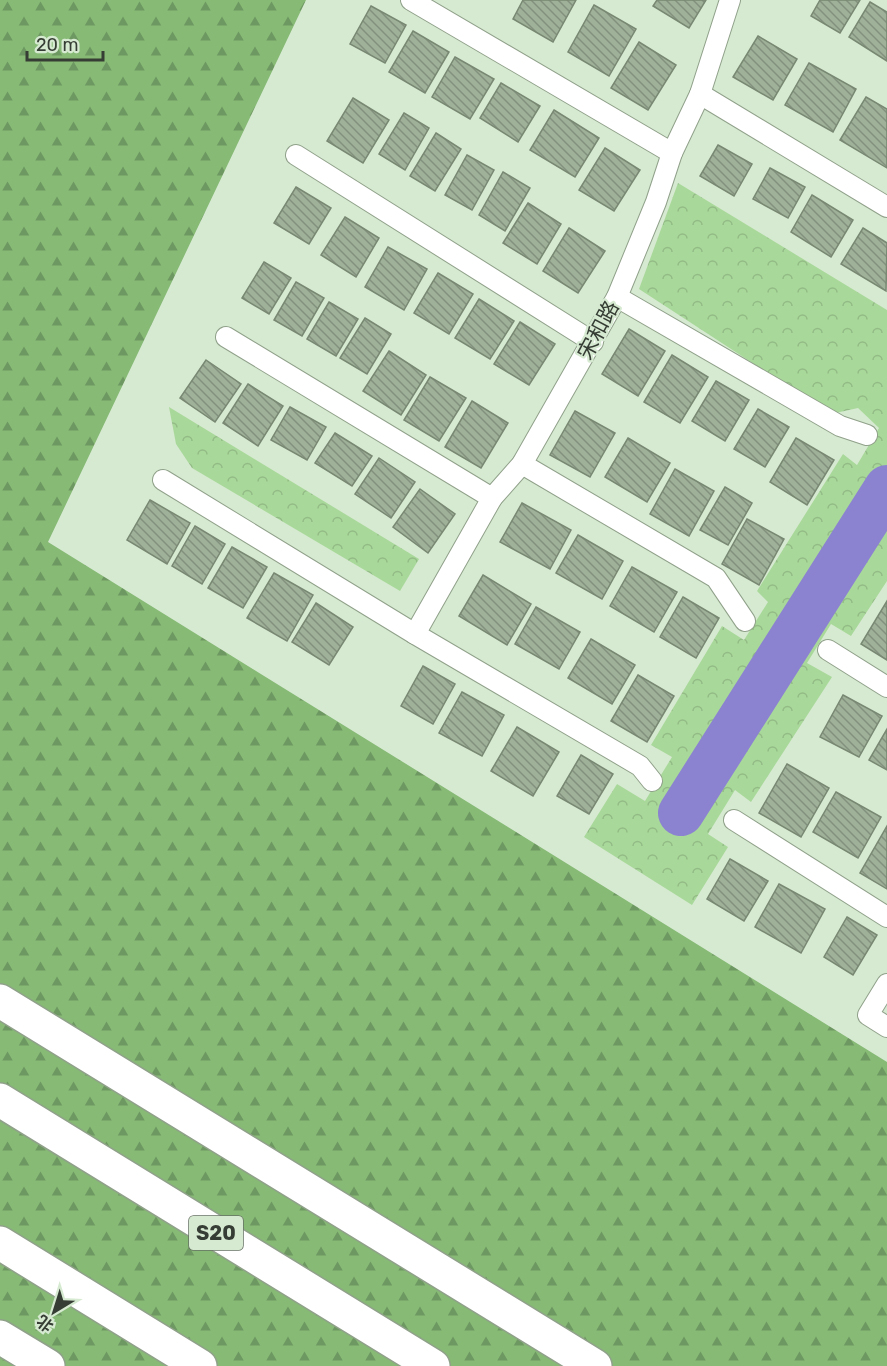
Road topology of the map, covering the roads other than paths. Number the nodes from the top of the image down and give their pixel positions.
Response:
1 (411, 0) edge
2 (730, 0) edge
3 (700, 94) junction
4 (672, 153) junction
5 (296, 155) dead end
6 (887, 207) edge
7 (616, 297) junction
8 (226, 337) dead end
9 (592, 342) junction
10 (867, 435) dead end
11 (522, 464) junction
12 (164, 480) dead end
13 (492, 498) junction
14 (745, 621) dead end
15 (415, 634) junction
16 (828, 650) dead end
17 (887, 687) edge
18 (652, 781) dead end
19 (734, 820) dead end
20 (887, 917) edge
21 (887, 984) edge
22 (0, 1001) edge
23 (887, 1027) edge
24 (0, 1100) edge
25 (0, 1243) edge
26 (0, 1337) edge
27 (48, 1366) edge
28 (200, 1366) edge
29 (433, 1366) edge
30 (595, 1366) edge

1 - 4 street
2 - 3 street, 宋和路
3 - 4 street, 宋和路
3 - 6 street
4 - 7 street, 宋和路
5 - 9 street
7 - 9 street, 宋和路
7 - 10 street
8 - 13 street
9 - 11 street, 宋和路
11 - 13 street, 宋和路
11 - 14 street
12 - 15 street
13 - 15 street, 宋和路
15 - 18 street
16 - 17 street
19 - 20 street
21 - 23 street
22 - 30 highway
24 - 29 highway, S20
25 - 28 highway
26 - 27 highway

